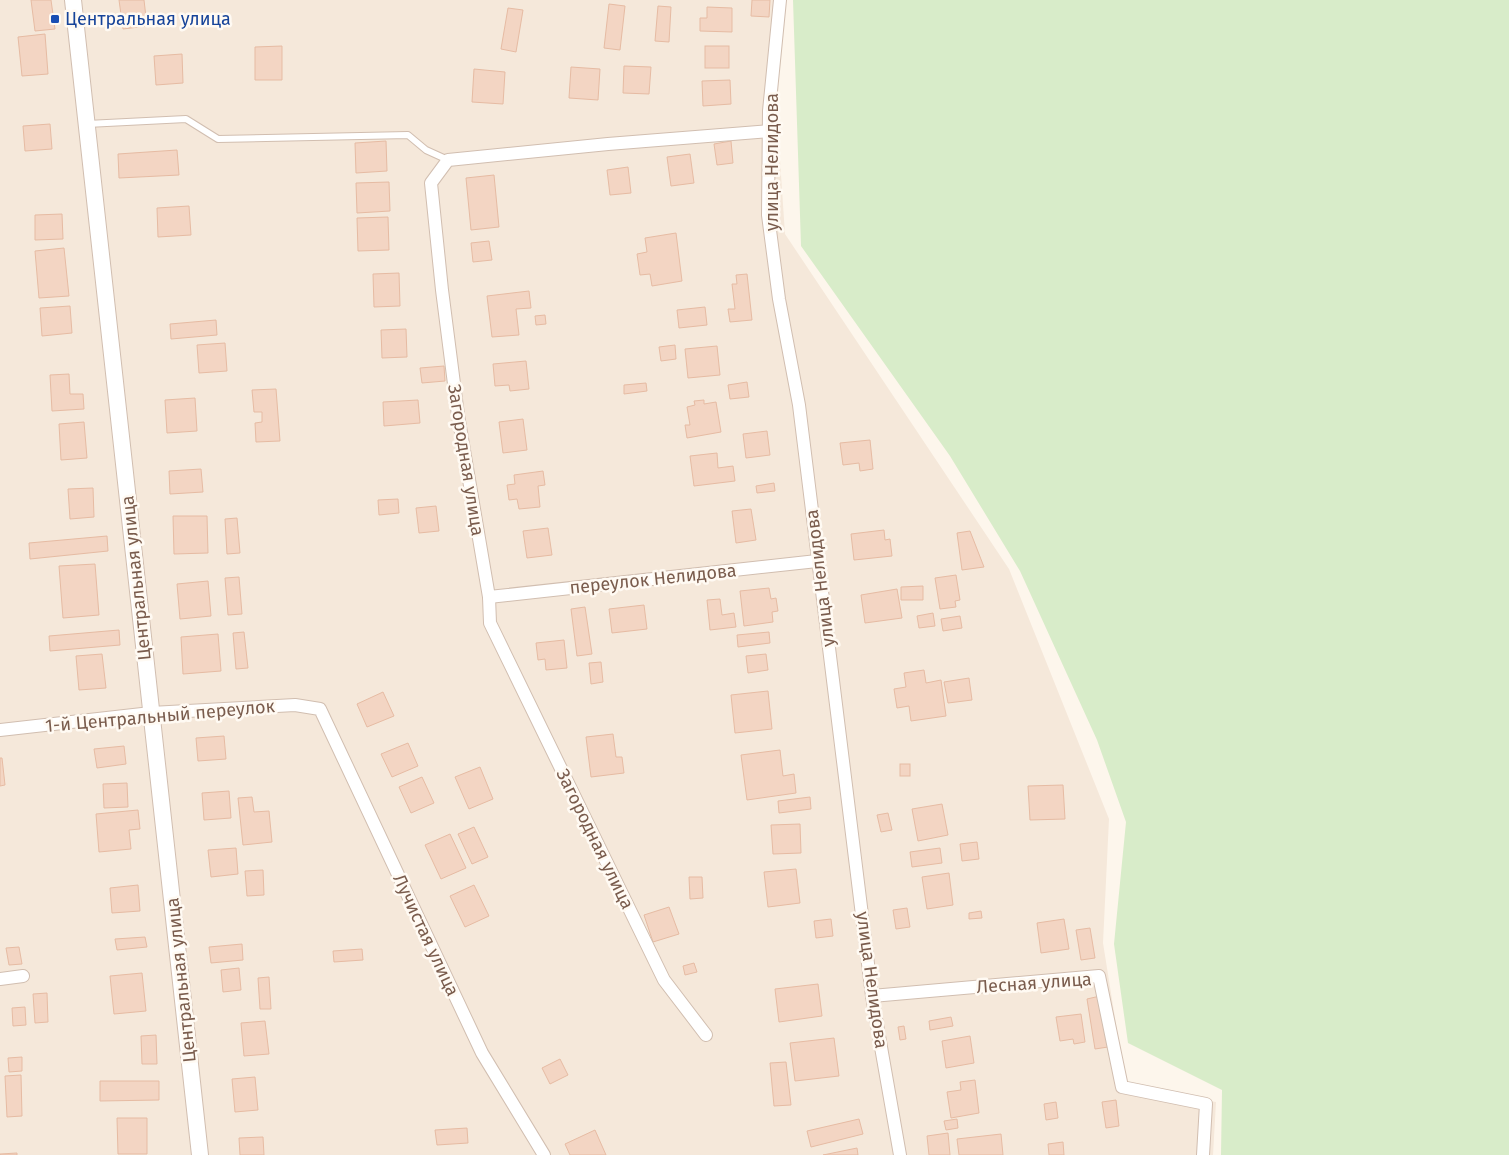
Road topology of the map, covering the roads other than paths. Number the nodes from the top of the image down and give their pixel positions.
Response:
1 (73, 0) edge
2 (780, 0) edge
3 (87, 124) junction
4 (769, 131) junction
5 (448, 160) junction
6 (817, 561) junction
7 (489, 597) junction
8 (320, 709) joint
9 (151, 714) junction
10 (0, 730) edge
11 (23, 976) dead end
12 (0, 979) edge
13 (872, 996) junction
14 (706, 1035) dead end
15 (200, 1155) edge
16 (544, 1155) edge
17 (900, 1155) edge
18 (1203, 1155) edge

1 - 3 street, Центральная улица
2 - 4 street, улица Нелидова
3 - 5 lane
3 - 9 street, Центральная улица
4 - 5 street
4 - 6 street, улица Нелидова
5 - 7 street, Загородная улица
6 - 7 street, переулок Нелидова
6 - 13 street, улица Нелидова
7 - 14 street, Загородная улица
8 - 9 street, 1-й Центральный переулок
8 - 16 street, Лучистая улица
9 - 10 street, 1-й Центральный переулок
9 - 15 street, Центральная улица
11 - 12 street
13 - 17 street, улица Нелидова
13 - 18 street, Лесная улица

